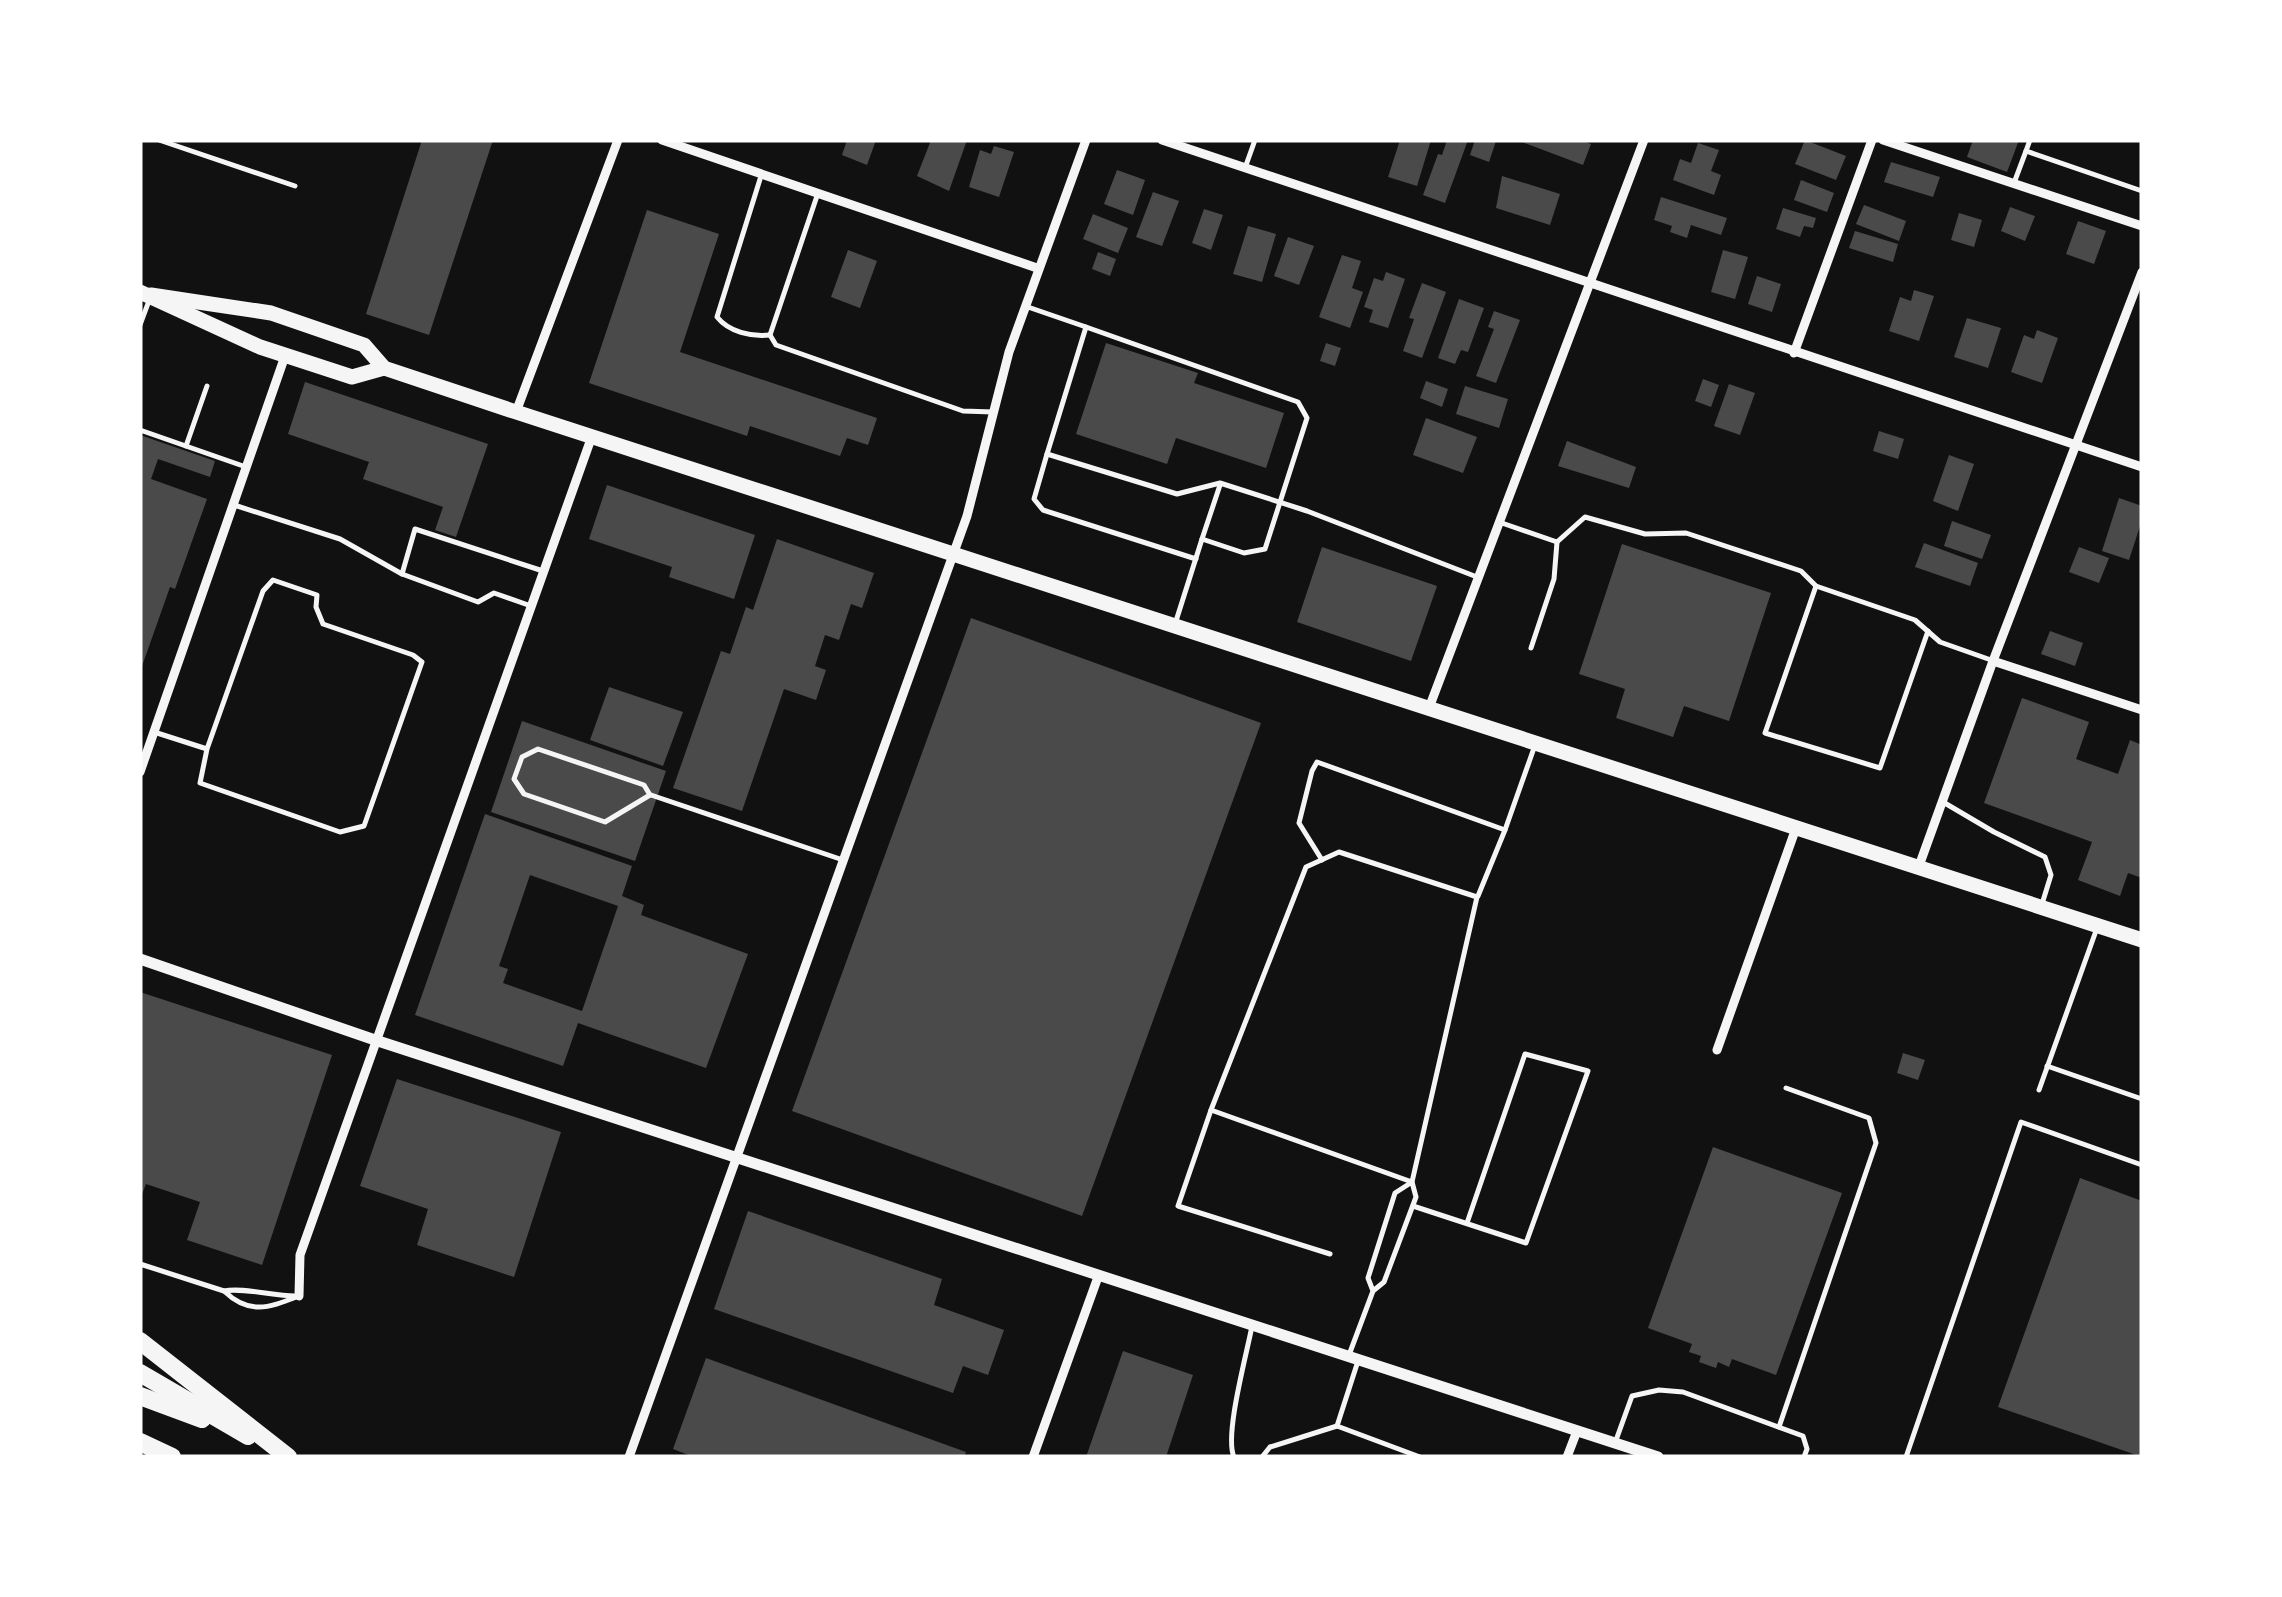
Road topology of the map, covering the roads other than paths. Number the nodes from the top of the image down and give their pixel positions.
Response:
1 (158, 140) edge
2 (618, 140) edge
3 (662, 140) edge
4 (1086, 140) edge
5 (1162, 140) edge
6 (1255, 140) edge
7 (1644, 140) edge
8 (1872, 140) edge
9 (1883, 140) edge
10 (2030, 140) edge
11 (2026, 151) junction
12 (1245, 168) junction
13 (762, 174) junction
14 (2014, 184) junction
15 (295, 186) dead end
16 (2142, 192) edge
17 (818, 193) junction
18 (2142, 226) edge
19 (1038, 268) junction
20 (2142, 272) edge
21 (1590, 284) junction
22 (145, 294) edge
23 (1025, 306) junction
24 (140, 326) edge
25 (1086, 328) junction
26 (770, 334) junction
27 (1794, 353) junction
28 (285, 356) junction
29 (384, 368) junction
30 (207, 386) dead end
31 (516, 412) junction
32 (994, 412) junction
33 (140, 430) edge
34 (592, 436) junction
35 (2077, 445) junction
36 (186, 446) junction
37 (1047, 454) junction
38 (246, 467) junction
39 (2142, 467) edge
40 (1220, 483) junction
41 (1282, 502) junction
42 (234, 505) junction
43 (1499, 522) junction
44 (1202, 539) junction
45 (1557, 542) junction
46 (952, 554) junction
47 (1196, 559) junction
48 (544, 571) junction
49 (402, 574) junction
50 (1477, 577) junction
51 (1816, 586) junction
52 (531, 606) junction
53 (1175, 625) junction
54 (1928, 631) junction
55 (1531, 648) dead end
56 (1993, 661) junction
57 (1429, 708) junction
58 (2142, 710) edge
59 (154, 732) junction
60 (1535, 745) junction
61 (208, 749) junction
62 (140, 772) edge
63 (650, 795) junction
64 (1943, 802) junction
65 (1796, 828) junction
66 (1506, 830) junction
67 (843, 860) junction
68 (1322, 860) junction
69 (1919, 866) junction
70 (1477, 897) junction
71 (2042, 907) junction
72 (2098, 926) junction
73 (2142, 940) edge
74 (140, 959) edge
75 (376, 1040) junction
76 (1717, 1050) dead end
77 (2047, 1066) junction
78 (1786, 1088) dead end
79 (2039, 1090) dead end
80 (2142, 1099) edge
81 (1210, 1110) junction
82 (736, 1158) junction
83 (2142, 1165) edge
84 (1412, 1182) junction
85 (1413, 1206) junction
86 (1467, 1223) junction
87 (1330, 1254) dead end
88 (140, 1264) edge
89 (1098, 1277) junction
90 (1373, 1290) junction
91 (224, 1291) junction
92 (299, 1296) junction
93 (1252, 1326) junction
94 (140, 1341) edge
95 (1353, 1359) junction
96 (140, 1373) edge
97 (140, 1396) edge
98 (1338, 1426) junction
99 (1778, 1427) junction
100 (1577, 1431) junction
101 (254, 1439) junction
102 (140, 1442) edge
103 (1615, 1443) junction
104 (172, 1457) edge
105 (286, 1457) edge
106 (629, 1457) edge
107 (1033, 1457) edge
108 (1234, 1457) edge
109 (1262, 1457) edge
110 (1420, 1457) edge
111 (1567, 1457) edge
112 (1658, 1457) edge
113 (1804, 1457) edge
114 (1906, 1457) edge

1 - 15 lane
2 - 31 street
3 - 13 street
4 - 19 street
5 - 12 street
6 - 12 lane
7 - 21 street
8 - 27 street
9 - 14 street
10 - 11 lane
11 - 14 lane
11 - 16 lane
12 - 21 street
13 - 17 street
13 - 26 lane
14 - 18 street
17 - 19 street
17 - 26 lane
19 - 23 street
20 - 35 street
21 - 27 street
21 - 43 street
22 - 24 lane
22 - 28 main road
22 - 29 main road
23 - 25 lane
23 - 32 street
25 - 37 lane
25 - 41 lane
26 - 32 lane
27 - 35 street
28 - 29 main road
28 - 38 street
29 - 31 main road
30 - 36 lane
31 - 34 main road
32 - 46 street
33 - 36 lane
34 - 46 main road
34 - 48 street
35 - 39 street
35 - 56 street
36 - 38 lane
37 - 40 lane
37 - 47 lane
38 - 42 street
40 - 41 lane
40 - 44 lane
41 - 44 lane
41 - 50 lane
42 - 49 lane
42 - 59 street
43 - 45 lane
43 - 50 street
44 - 47 lane
45 - 51 lane
45 - 55 lane
46 - 53 main road
46 - 67 street
47 - 53 lane
48 - 49 lane
48 - 52 street
49 - 52 lane
50 - 57 street
51 - 54 lane
51 - 54 lane
52 - 75 street
53 - 57 main road
54 - 56 lane
56 - 58 street
56 - 64 street
57 - 60 main road
59 - 61 lane
59 - 62 street
60 - 65 main road
60 - 66 lane
61 - 61 lane
63 - 63 lane
63 - 67 lane
64 - 69 street
64 - 71 lane
65 - 69 main road
65 - 76 street
66 - 68 lane
66 - 70 lane
67 - 82 street
68 - 70 lane
68 - 81 lane
69 - 71 main road
70 - 84 lane
71 - 72 main road
72 - 73 main road
72 - 77 lane
74 - 75 street
75 - 82 street
75 - 92 street
77 - 79 lane
77 - 80 lane
78 - 99 lane
81 - 84 lane
81 - 87 lane
82 - 89 street
82 - 106 street
83 - 114 lane
84 - 85 lane
84 - 90 lane
85 - 86 lane
85 - 90 lane
86 - 86 lane
88 - 91 lane
89 - 93 street
89 - 107 street
90 - 95 lane
91 - 92 lane
91 - 92 lane
93 - 95 street
93 - 108 lane
94 - 105 highway
95 - 98 lane
95 - 100 street
96 - 101 highway
97 - 101 highway
98 - 109 lane
98 - 110 lane
99 - 103 lane
99 - 113 lane
100 - 103 street
100 - 111 street
101 - 105 highway
102 - 104 highway
103 - 112 street

